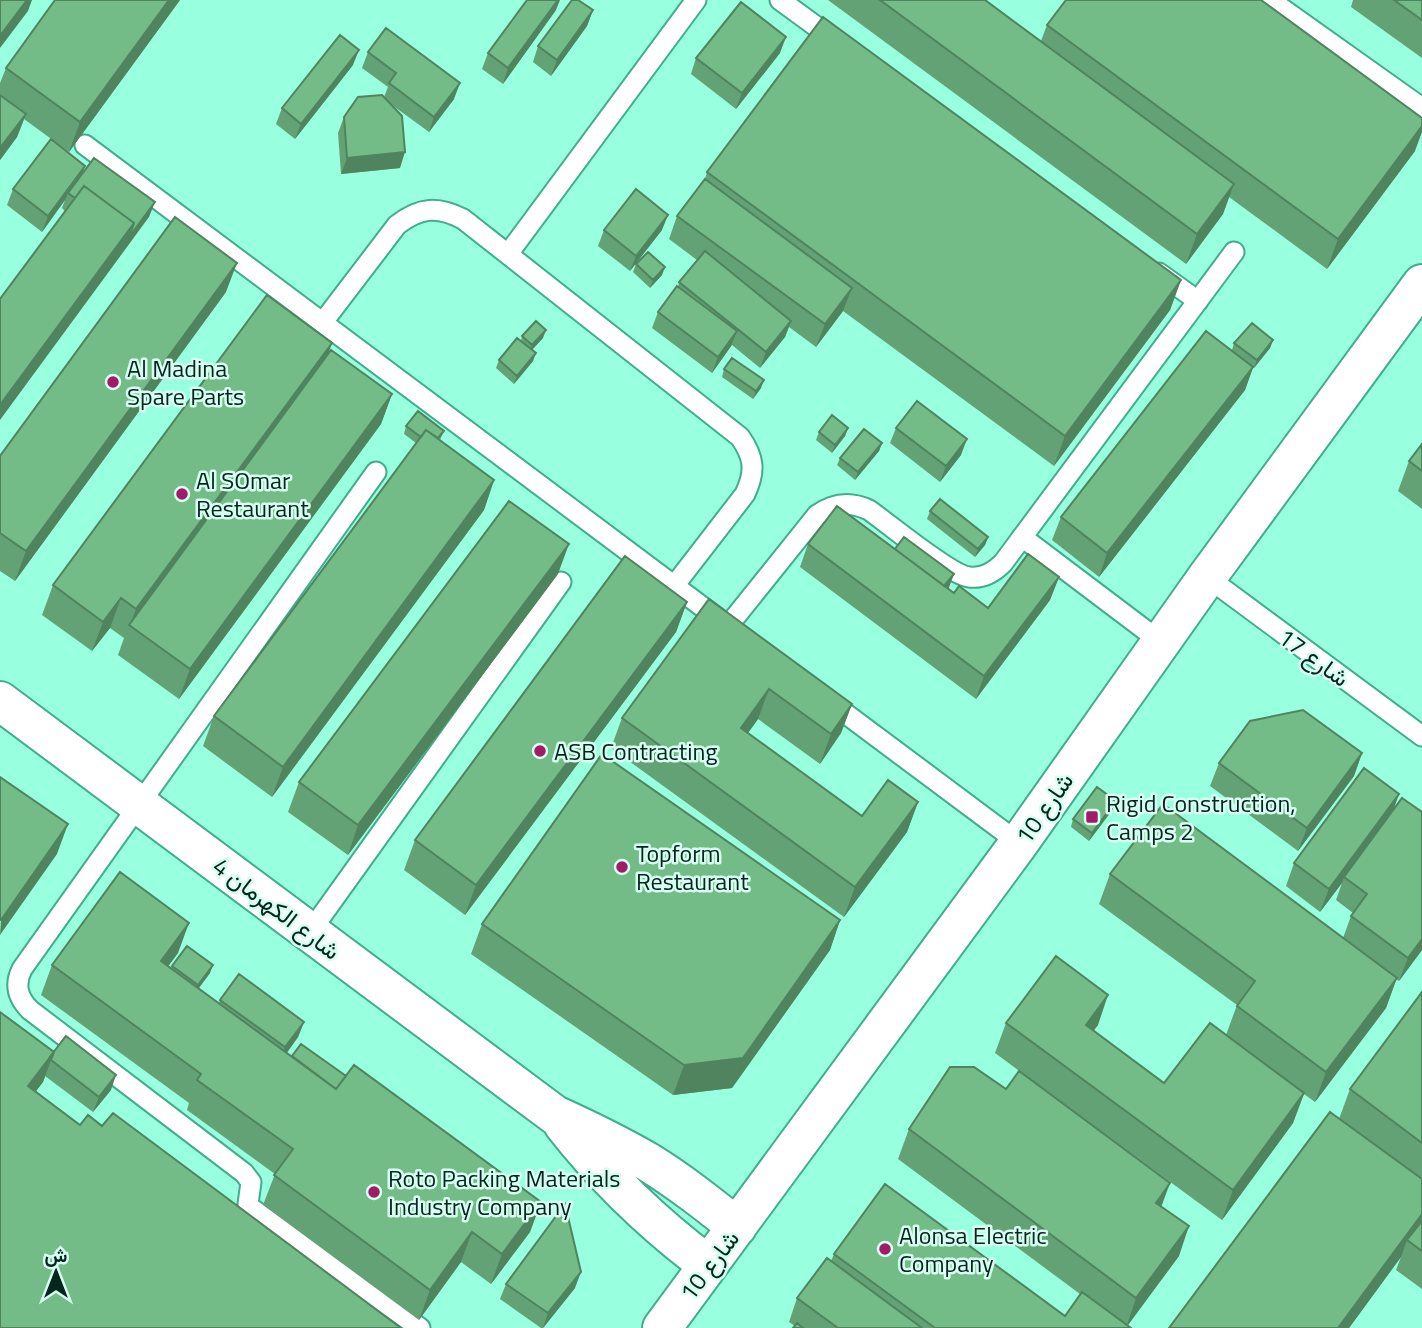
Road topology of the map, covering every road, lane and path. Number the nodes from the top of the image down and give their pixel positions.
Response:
1 (696, 0) edge
2 (779, 0) edge
3 (1270, 0) edge
4 (847, 49) edge
5 (1422, 108) edge
6 (85, 145) edge
7 (1234, 252) dead end
8 (508, 254) junction
9 (1142, 260) edge
10 (1422, 284) edge
11 (1198, 300) junction
12 (323, 322) junction
13 (376, 472) dead end
14 (1022, 537) junction
15 (1207, 577) junction
16 (561, 582) edge
17 (674, 586) junction
18 (1161, 642) junction
19 (817, 692) edge
20 (0, 701) edge
21 (1422, 736) edge
22 (138, 804) junction
23 (1019, 843) junction
24 (310, 932) junction
25 (555, 1115) junction
26 (737, 1227) junction
27 (708, 1265) junction
28 (420, 1328) edge
29 (662, 1328) edge

1 - 8 lane
2 - 4 lane
3 - 5 lane
6 - 12 lane
7 - 11 lane
8 - 12 lane
8 - 17 lane
9 - 11 lane
10 - 15 street, شارع 10
11 - 14 lane
12 - 17 lane
13 - 22 lane
14 - 17 lane
14 - 18 lane
15 - 18 street, شارع 10
15 - 21 lane, شارع 17
16 - 24 lane
18 - 23 street, شارع 10
19 - 23 lane
20 - 22 street, شارع الكهرمان 4
22 - 24 street, شارع الكهرمان 4
22 - 28 lane
23 - 26 street, شارع 10
24 - 25 street, شارع الكهرمان 4
25 - 26 street, شارع الكهرمان 4
25 - 27 street, شارع الكهرمان 4
26 - 27 street, شارع 10
27 - 29 street, شارع 10

